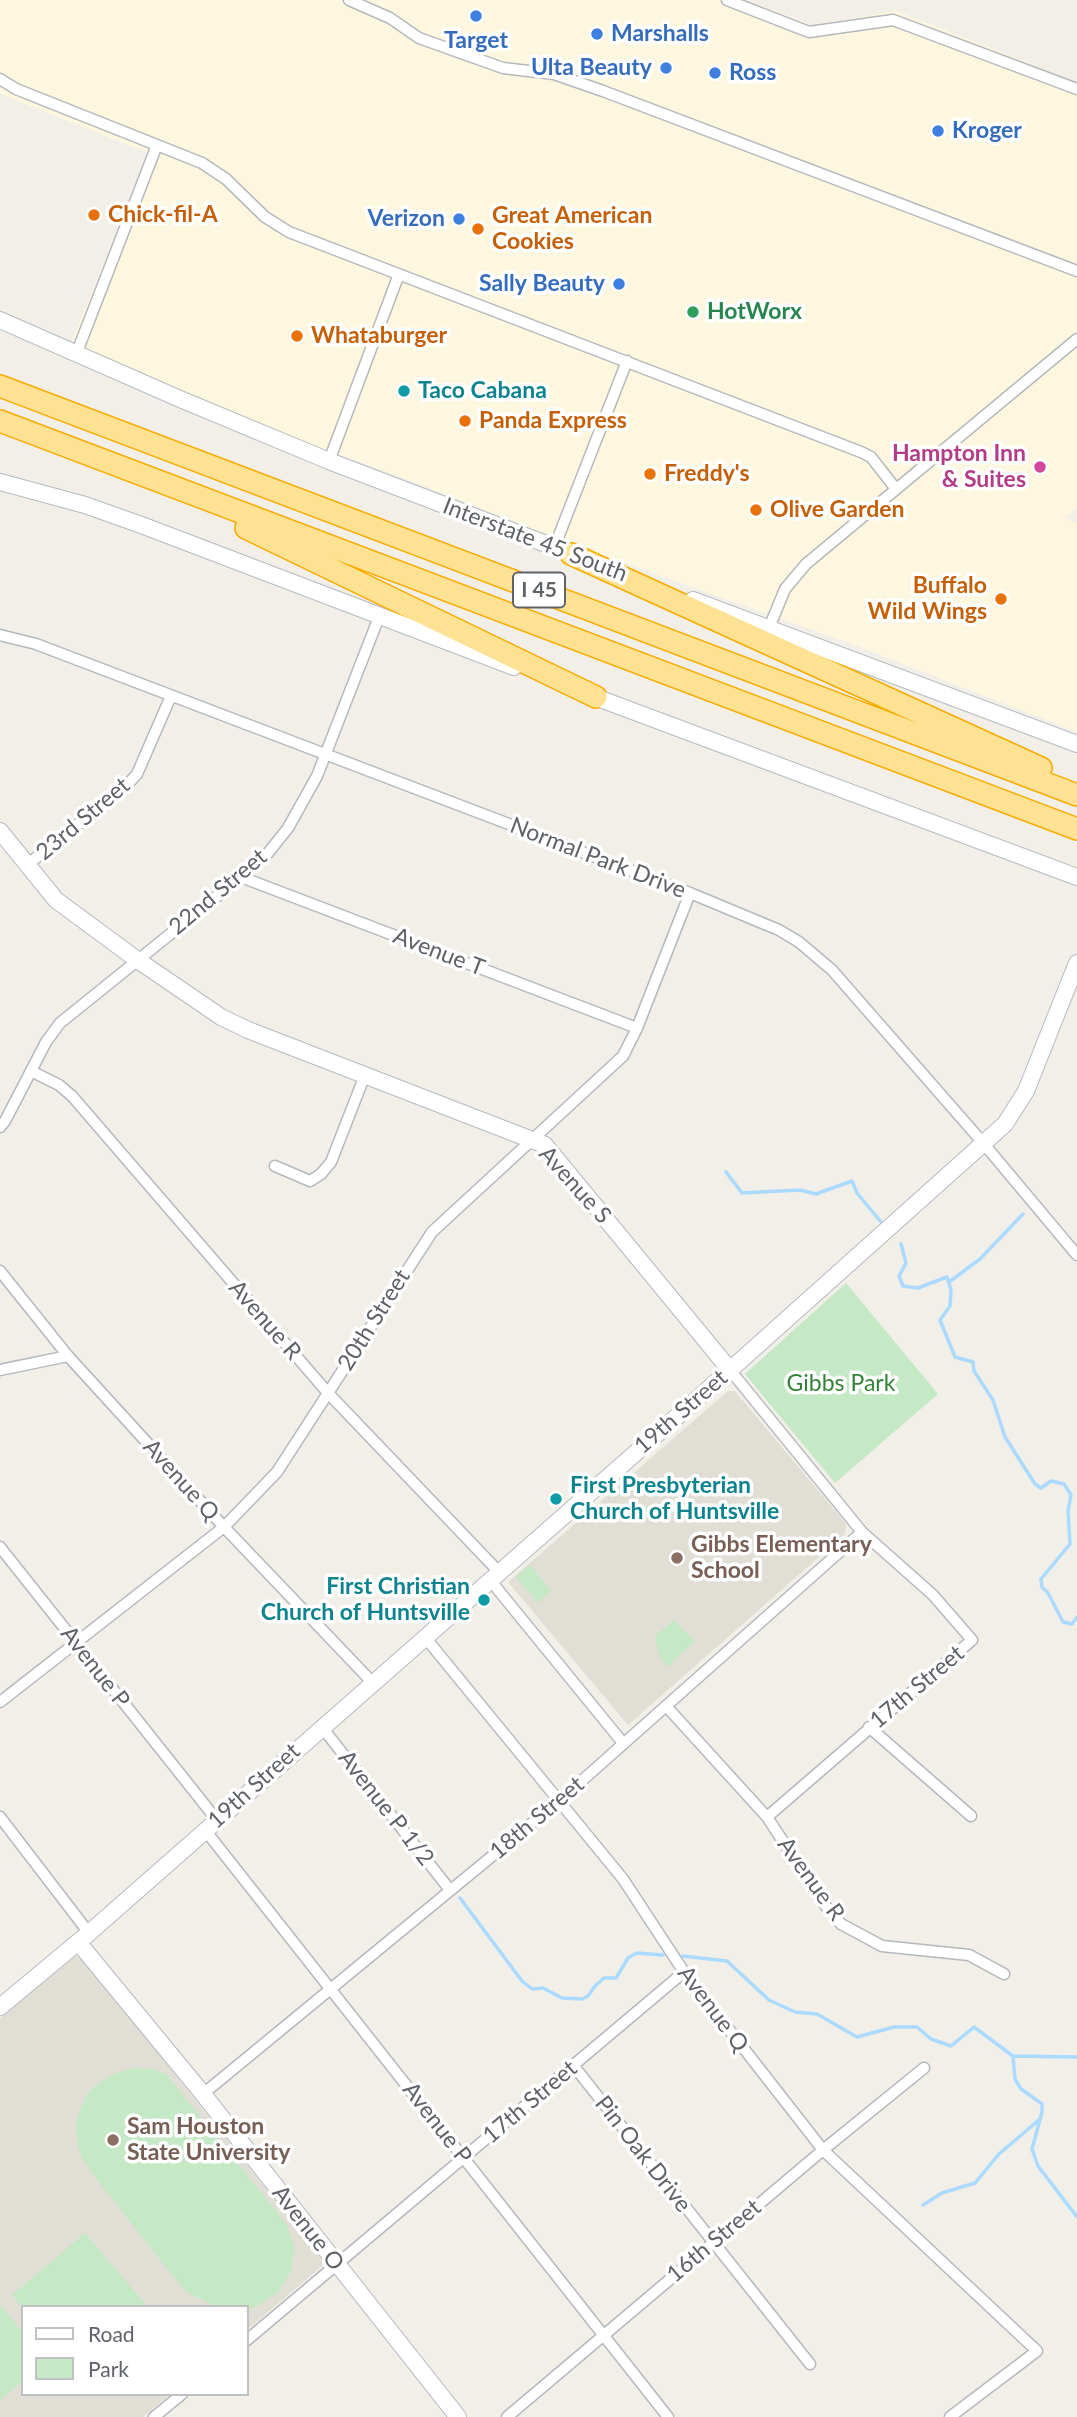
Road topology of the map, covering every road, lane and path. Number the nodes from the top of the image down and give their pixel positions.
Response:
1 (349, 0) edge
2 (727, 0) edge
3 (0, 79) edge
4 (1077, 89) edge
5 (156, 145) junction
6 (1077, 271) edge
7 (399, 274) junction
8 (0, 320) edge
9 (1077, 339) edge
10 (77, 352) junction
11 (627, 361) junction
12 (0, 386) edge
13 (0, 421) edge
14 (329, 461) junction
15 (125, 469) junction
16 (0, 482) edge
17 (896, 489) junction
18 (563, 551) junction
19 (379, 617) junction
20 (769, 628) junction
21 (0, 635) edge
22 (171, 696) junction
23 (596, 697) junction
24 (1077, 744) edge
25 (325, 755) junction
26 (1077, 786) edge
27 (1077, 795) edge
28 (1077, 829) edge
29 (0, 831) edge
30 (27, 865) junction
31 (241, 877) junction
32 (1077, 877) edge
33 (690, 893) junction
34 (136, 959) junction
35 (1077, 963) edge
36 (637, 1028) junction
37 (31, 1070) junction
38 (365, 1075) junction
39 (0, 1127) edge
40 (532, 1140) junction
41 (984, 1144) junction
42 (275, 1166) dead end
43 (1077, 1255) edge
44 (0, 1271) edge
45 (68, 1356) junction
46 (0, 1370) edge
47 (730, 1370) junction
48 (328, 1393) junction
49 (224, 1527) junction
50 (862, 1532) junction
51 (0, 1547) edge
52 (495, 1576) junction
53 (424, 1636) junction
54 (972, 1640) joint
55 (75, 1642) junction
56 (372, 1682) junction
57 (0, 1702) edge
58 (666, 1706) junction
59 (321, 1727) junction
60 (869, 1727) junction
61 (623, 1743) junction
62 (559, 1801) junction
63 (767, 1816) junction
64 (971, 1816) dead end
65 (0, 1817) edge
66 (210, 1825) junction
67 (450, 1890) junction
68 (84, 1937) junction
69 (684, 1972) junction
70 (1004, 1974) dead end
71 (331, 1988) junction
72 (0, 2007) edge
73 (573, 2065) junction
74 (924, 2068) dead end
75 (203, 2094) junction
76 (823, 2150) junction
77 (464, 2158) junction
78 (713, 2242) junction
79 (337, 2265) junction
80 (603, 2334) junction
81 (248, 2339) edge
82 (810, 2364) dead end
83 (180, 2396) edge
84 (154, 2417) edge
85 (458, 2417) edge
86 (507, 2417) edge
87 (668, 2417) edge
88 (950, 2417) edge

1 - 6 street
2 - 4 street
3 - 5 street
5 - 7 street
5 - 10 street
7 - 11 street
7 - 14 street
8 - 10 street, Interstate 45 South
9 - 17 street
10 - 14 street, Interstate 45 South
11 - 17 street
11 - 18 street
12 - 27 highway, I 45
13 - 15 highway, I 45
14 - 18 street, Interstate 45 South
15 - 23 highway
15 - 28 highway, I 45
16 - 19 street
17 - 20 street
18 - 20 street, Interstate 45 South
18 - 26 highway
19 - 23 street
19 - 25 street, 22nd Street
20 - 24 street, Interstate 45 South
21 - 22 street, Normal Park Drive
22 - 25 street, Normal Park Drive
22 - 30 street, 23rd Street
23 - 32 street
25 - 31 street, 22nd Street
25 - 33 street, Normal Park Drive
29 - 30 street, Avenue S
30 - 34 street, Avenue S
31 - 34 street, 22nd Street
31 - 36 street, Avenue T
33 - 36 street, 20th Street
33 - 41 street, Normal Park Drive
34 - 37 street, 22nd Street
34 - 38 street, Avenue S
35 - 41 street, 19th Street
36 - 40 street, 20th Street
37 - 39 street, 22nd Street
37 - 48 street, Avenue R
38 - 40 street, Avenue S
38 - 42 street
40 - 47 street, Avenue S
40 - 48 street, 20th Street
41 - 43 street, Normal Park Drive
41 - 47 street, 19th Street
44 - 45 street, Avenue Q
45 - 46 street
45 - 49 street, Avenue Q
47 - 50 street, Avenue S
47 - 52 street, 19th Street
48 - 49 street, 20th Street
48 - 52 street, Avenue R
49 - 55 street, 20th Street
49 - 56 street, Avenue Q
50 - 54 street, Avenue S
50 - 58 street, 18th Street
51 - 55 street, Avenue P
52 - 53 street, 19th Street
52 - 61 street, Avenue R
53 - 56 street, 19th Street
53 - 62 street, Avenue Q
54 - 60 street, 17th Street
55 - 57 street, 20th Street
55 - 66 street, Avenue P
56 - 59 street, 19th Street
58 - 61 street, 18th Street
58 - 63 street, Avenue R
59 - 66 street, 19th Street
59 - 67 street, Avenue P 1/2
60 - 63 street, 17th Street
60 - 64 street
61 - 62 street, 18th Street
62 - 67 street, 18th Street
62 - 69 street, Avenue Q
63 - 70 street, Avenue R
65 - 68 street, Avenue O
66 - 68 street, 19th Street
66 - 71 street, Avenue P
67 - 71 street, 18th Street
68 - 72 street, 19th Street
68 - 75 street, Avenue O
69 - 73 street, 17th Street
69 - 76 street, Avenue Q
71 - 75 street, 18th Street
71 - 77 street, Avenue P
73 - 77 street, 17th Street
73 - 78 street, Pin Oak Drive
74 - 76 street, 16th Street
75 - 79 street, Avenue O
76 - 78 street, 16th Street
76 - 88 street, Avenue Q
77 - 79 street, 17th Street
77 - 80 street, Avenue P
78 - 80 street, 16th Street
78 - 82 street, Pin Oak Drive
79 - 81 street, 17th Street
79 - 85 street, Avenue O
80 - 86 street, 16th Street
80 - 87 street, Avenue P
83 - 84 street

